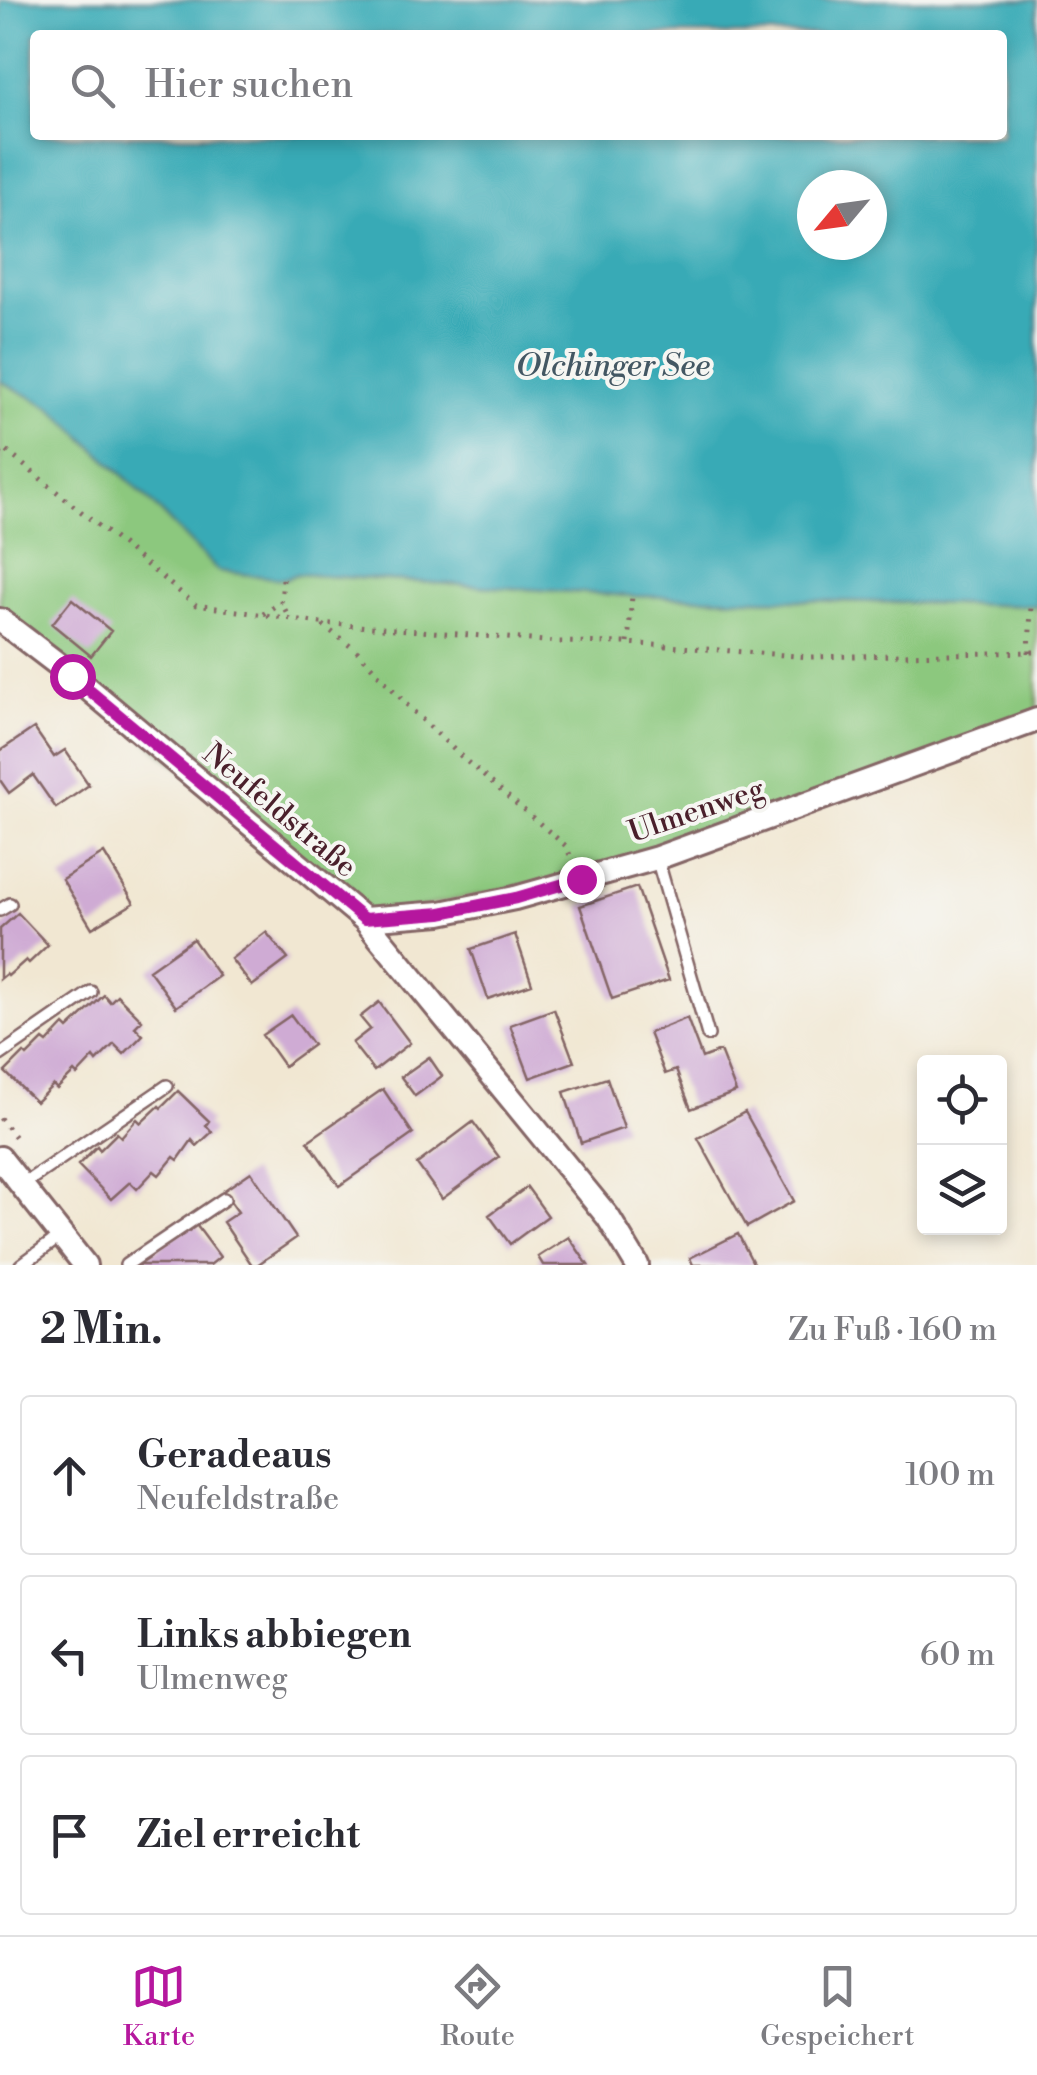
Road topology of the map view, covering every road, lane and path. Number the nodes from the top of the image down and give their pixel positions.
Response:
1 (0, 454) edge
2 (283, 579) dead end
3 (632, 596) dead end
4 (281, 602) junction
5 (1032, 606) dead end
6 (262, 615) junction
7 (290, 619) junction
8 (0, 620) edge
9 (320, 624) junction
10 (628, 643) junction
11 (1033, 653) edge
12 (1037, 720) edge
13 (656, 858) junction
14 (581, 879) junction
15 (364, 919) junction
16 (91, 992) dead end
17 (708, 1035) dead end
18 (0, 1054) edge
19 (166, 1086) dead end
20 (0, 1158) edge
21 (22, 1185) junction
22 (224, 1198) dead end
23 (62, 1235) junction
24 (21, 1265) edge
25 (86, 1265) edge
26 (126, 1265) edge
27 (637, 1265) edge

1 - 6 path
2 - 4 path
3 - 10 path
4 - 6 path
4 - 7 path
5 - 11 path
6 - 7 path
7 - 9 path
8 - 15 street, Neufeldstraße
9 - 10 path
9 - 14 path
10 - 11 path
12 - 13 street, Ulmenweg
13 - 14 street, Ulmenweg
13 - 17 lane
14 - 15 street, Ulmenweg
15 - 27 street, Neufeldstraße
16 - 18 lane
19 - 21 lane
20 - 21 street
21 - 23 street
22 - 26 lane
23 - 24 lane
23 - 25 street

